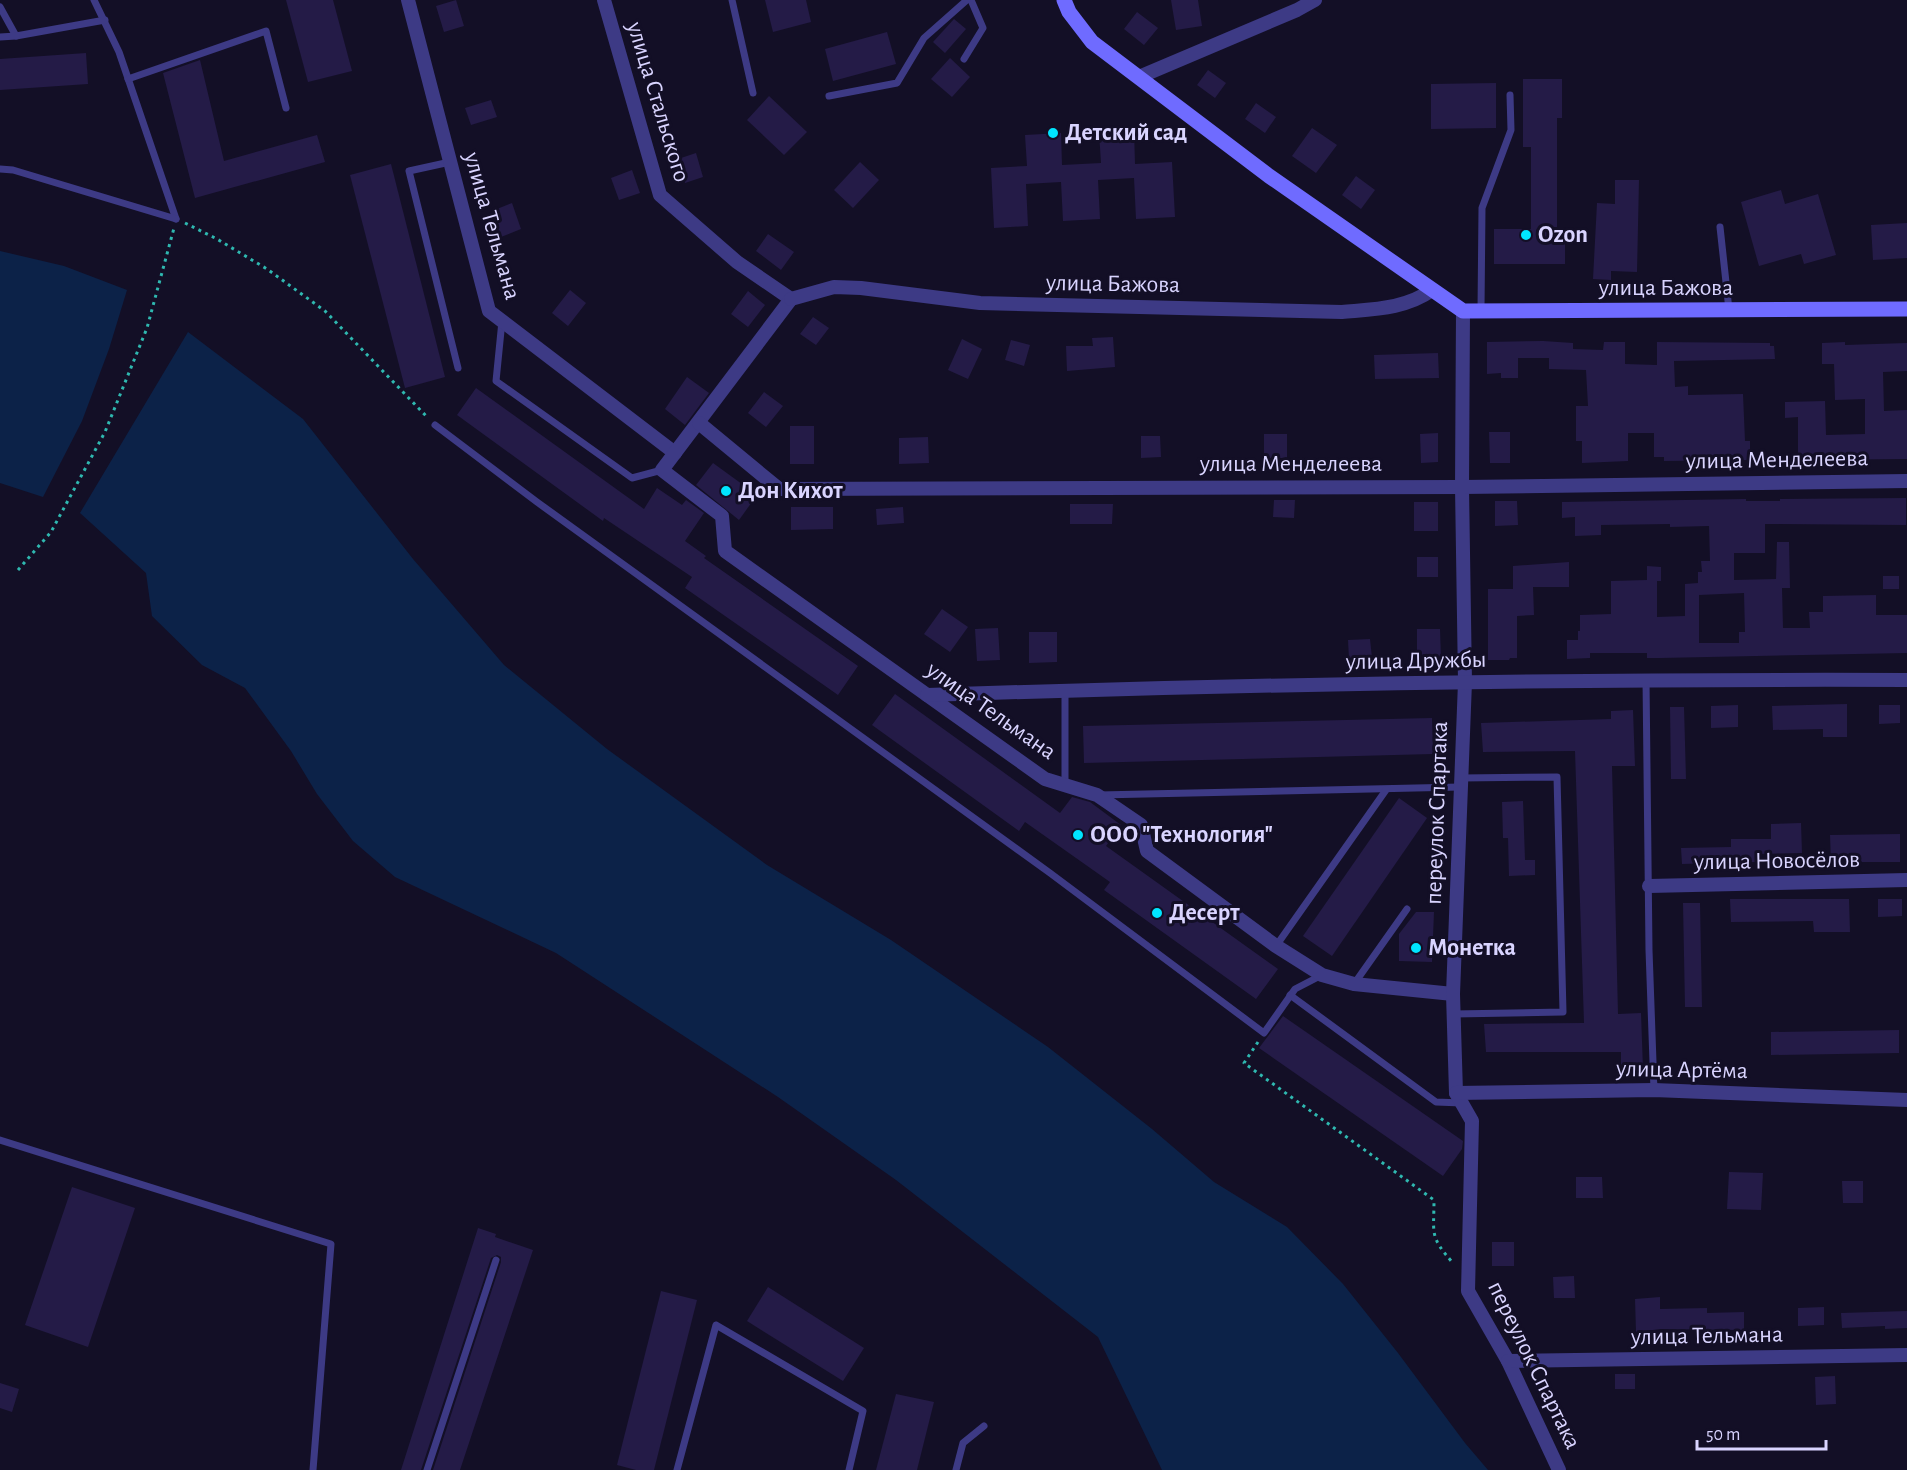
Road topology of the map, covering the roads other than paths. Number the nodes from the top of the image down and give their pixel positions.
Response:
1 (94, 0) edge
2 (408, 0) edge
3 (604, 0) edge
4 (732, 0) edge
5 (969, 0) edge
6 (1064, 0) edge
7 (1315, 0) edge
8 (0, 7) edge
9 (105, 20) junction
10 (16, 36) junction
11 (0, 37) edge
12 (964, 59) dead end
13 (1139, 77) junction
14 (128, 79) junction
15 (753, 93) dead end
16 (1510, 95) dead end
17 (829, 96) dead end
18 (286, 108) dead end
19 (450, 162) junction
20 (0, 169) edge
21 (1720, 227) dead end
22 (1432, 290) junction
23 (791, 299) junction
24 (1907, 309) edge
25 (1481, 310) junction
26 (1729, 310) junction
27 (1463, 311) junction
28 (502, 321) junction
29 (458, 368) dead end
30 (699, 423) junction
31 (435, 425) road end
32 (675, 453) junction
33 (662, 470) junction
34 (1907, 481) edge
35 (1462, 487) junction
36 (1646, 680) junction
37 (1907, 680) edge
38 (1465, 682) junction
39 (1065, 690) junction
40 (927, 695) junction
41 (1460, 783) junction
42 (1065, 784) junction
43 (1386, 789) junction
44 (1097, 795) junction
45 (1907, 880) edge
46 (1649, 886) junction
47 (1407, 909) dead end
48 (1276, 946) junction
49 (1322, 975) junction
50 (1354, 984) junction
51 (1453, 994) junction
52 (1290, 995) junction
53 (1454, 1014) junction
54 (1654, 1090) junction
55 (1459, 1098) junction
56 (1907, 1100) edge
57 (0, 1140) edge
58 (496, 1260) dead end
59 (1907, 1355) edge
60 (1508, 1361) junction
61 (984, 1426) dead end
62 (313, 1470) edge
63 (427, 1470) edge
64 (677, 1470) edge
65 (849, 1470) edge
66 (956, 1470) edge
67 (1559, 1470) edge

1 - 9 lane
2 - 19 street, улица Тельмана
3 - 23 street, улица Стальского
4 - 15 lane
5 - 12 lane
5 - 17 lane
6 - 13 main road
7 - 13 street
8 - 10 lane
9 - 10 lane
9 - 14 lane
10 - 11 lane
13 - 22 main road
14 - 18 lane
14 - 20 lane
16 - 25 lane
19 - 28 street, улица Тельмана
19 - 29 lane
21 - 26 lane
22 - 23 street, улица Бажова
22 - 27 main road
23 - 30 street
24 - 26 main road, улица Бажова
25 - 26 main road, улица Бажова
25 - 27 main road, улица Бажова
27 - 35 street, переулок Спартака
28 - 32 street, улица Тельмана
28 - 33 lane
30 - 32 street
30 - 35 street, улица Менделеева
31 - 52 lane
32 - 33 street
33 - 40 street, улица Тельмана
34 - 35 street, улица Менделеева
35 - 38 street, переулок Спартака
36 - 37 street, улица Дружбы
36 - 38 street, улица Дружбы
36 - 46 lane
38 - 39 street, улица Дружбы
38 - 41 street, переулок Спартака
39 - 40 street, улица Дружбы
39 - 42 lane
40 - 42 street, улица Тельмана
41 - 43 lane
41 - 51 street, переулок Спартака
41 - 53 lane
42 - 44 street, улица Тельмана
43 - 44 lane
43 - 48 lane
44 - 48 street, улица Тельмана
45 - 46 street, улица Новосёлов
46 - 54 lane
47 - 50 lane
48 - 49 street, улица Тельмана
49 - 50 street, улица Тельмана
49 - 52 lane
50 - 51 street, улица Тельмана
51 - 53 street, переулок Спартака
52 - 55 lane
53 - 55 street, переулок Спартака
54 - 55 street, улица Артёма
54 - 56 street, улица Артёма
55 - 60 street, переулок Спартака
57 - 62 lane
58 - 63 lane
59 - 60 street, улица Тельмана
60 - 67 street, переулок Спартака
61 - 66 lane
64 - 65 lane

